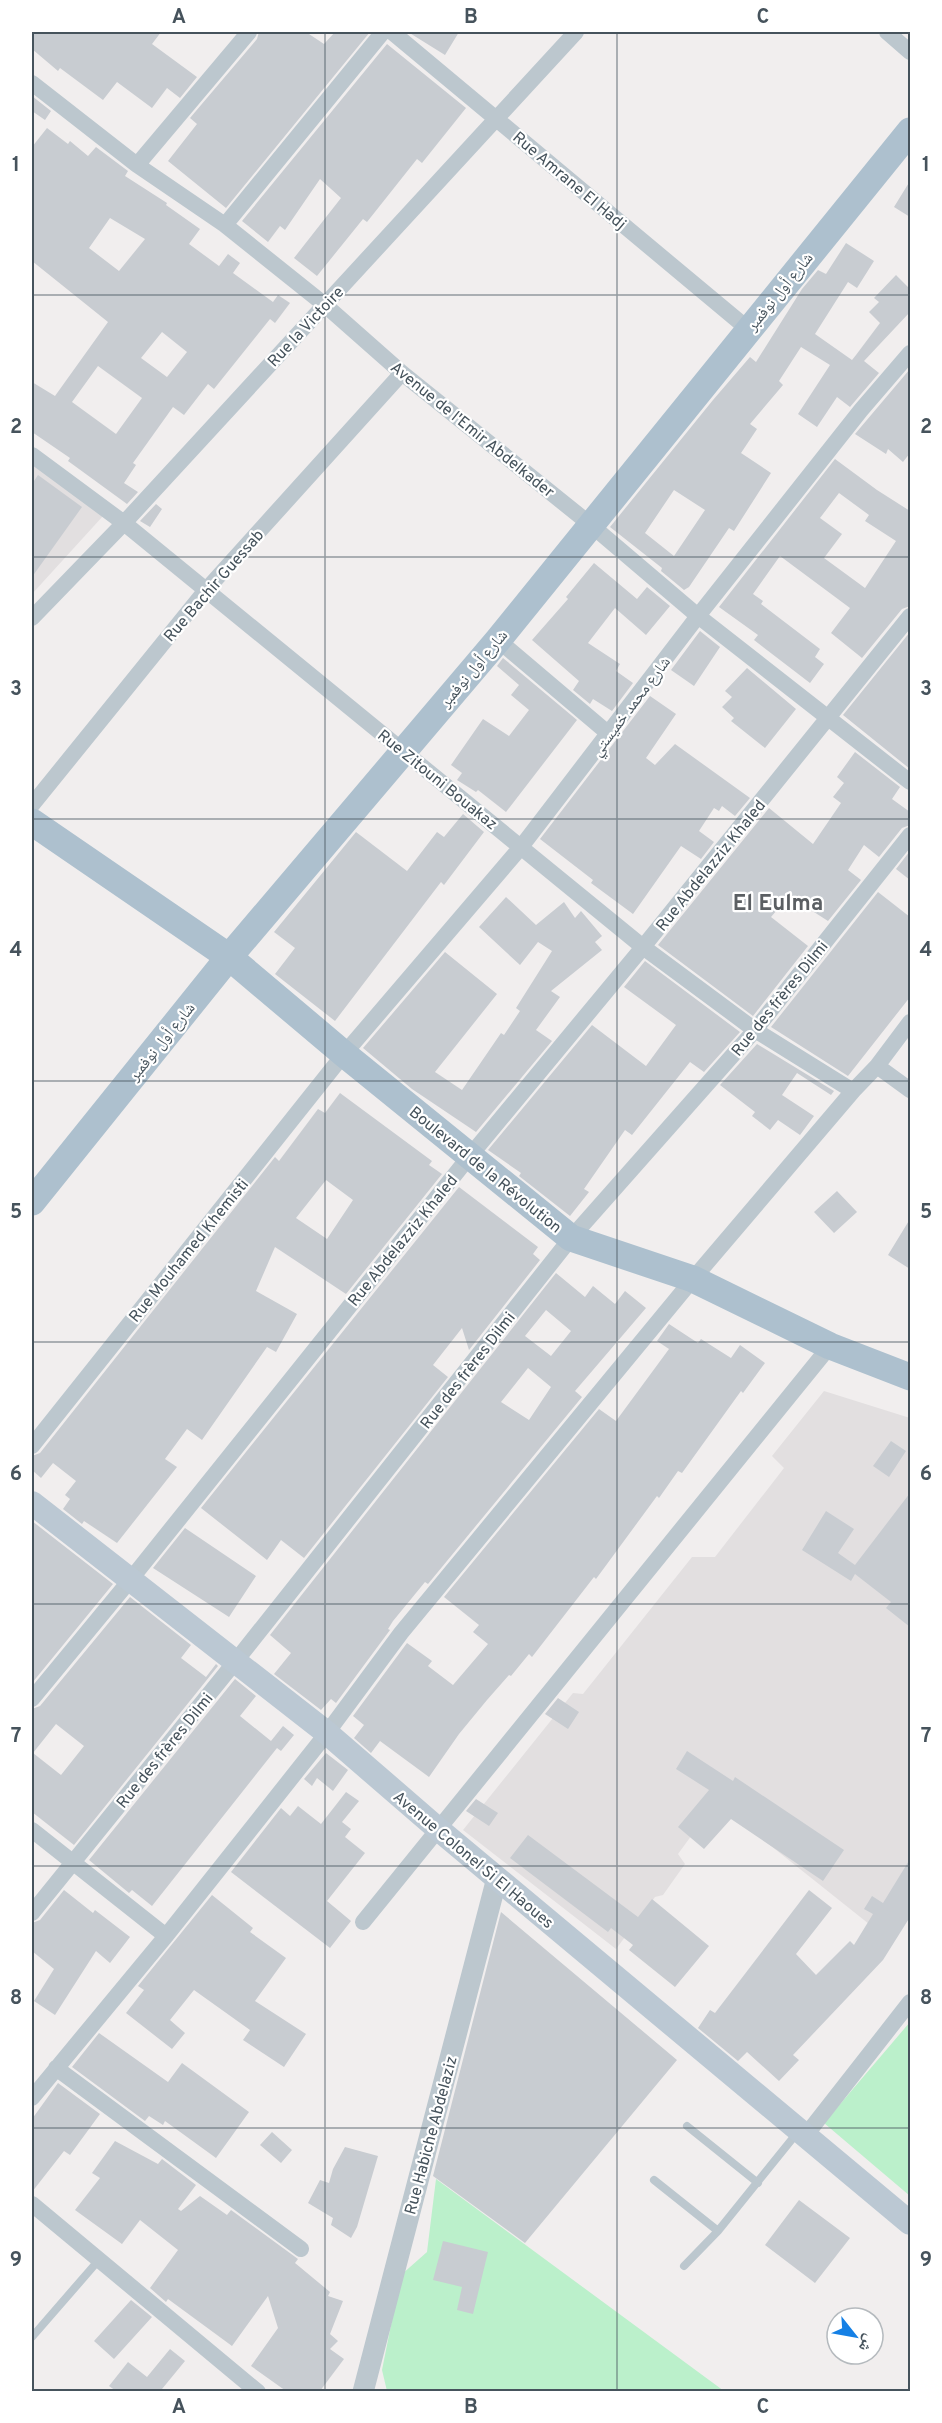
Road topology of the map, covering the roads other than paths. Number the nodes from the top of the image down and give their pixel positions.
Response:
1 (249, 32) edge
2 (576, 32) edge
3 (887, 32) edge
4 (394, 33) edge
5 (910, 52) edge
6 (32, 82) edge
7 (496, 118) junction
8 (910, 130) edge
9 (137, 165) junction
10 (225, 225) junction
11 (325, 305) junction
12 (748, 329) junction
13 (910, 352) edge
14 (402, 373) junction
15 (32, 456) edge
16 (124, 523) junction
17 (591, 525) junction
18 (206, 590) junction
19 (698, 616) junction
20 (910, 616) edge
21 (32, 618) edge
22 (498, 640) junction
23 (830, 717) junction
24 (609, 734) junction
25 (404, 752) junction
26 (910, 782) edge
27 (32, 805) edge
28 (32, 822) edge
29 (910, 835) edge
30 (521, 847) junction
31 (643, 947) junction
32 (229, 957) junction
33 (910, 1022) edge
34 (755, 1030) junction
35 (344, 1054) junction
36 (877, 1066) junction
37 (910, 1090) edge
38 (853, 1091) junction
39 (469, 1157) junction
40 (32, 1202) edge
41 (571, 1238) junction
42 (693, 1279) junction
43 (830, 1346) junction
44 (910, 1377) edge
45 (32, 1446) edge
46 (32, 1503) edge
47 (131, 1579) junction
48 (235, 1662) junction
49 (32, 1699) edge
50 (327, 1733) junction
51 (438, 1829) junction
52 (32, 1830) edge
53 (72, 1863) junction
54 (497, 1878) junction
55 (32, 1913) edge
56 (363, 1922) dead end
57 (166, 1936) junction
58 (910, 2002) edge
59 (56, 2068) junction
60 (32, 2098) edge
61 (687, 2126) dead end
62 (803, 2133) junction
63 (654, 2180) dead end
64 (758, 2182) junction
65 (32, 2204) edge
66 (910, 2223) edge
67 (718, 2231) junction
68 (301, 2249) dead end
69 (98, 2260) junction
70 (684, 2266) dead end
71 (32, 2337) edge
72 (254, 2390) edge
73 (363, 2391) edge

1 - 9 street
2 - 7 street, Rue la Victoire
3 - 5 street
4 - 7 street, Rue Amrane El Hadj
4 - 10 street
6 - 9 street, Avenue de l'Emir Abdelkader
7 - 11 street, Rue la Victoire
7 - 12 street, Rue Amrane El Hadj
8 - 12 main road, شارع أول نوفمبر
9 - 10 street, Avenue de l'Emir Abdelkader
10 - 11 street, Avenue de l'Emir Abdelkader
11 - 14 street, Avenue de l'Emir Abdelkader
11 - 16 street, Rue la Victoire
12 - 17 main road, شارع أول نوفمبر
13 - 19 street, شارع محمد خميستي
14 - 17 street, Avenue de l'Emir Abdelkader
14 - 18 street, Rue Bachir Guessab
15 - 16 street, Rue Zitouni Bouakaz
16 - 18 street, Rue Zitouni Bouakaz
16 - 21 street, Rue la Victoire
17 - 19 street, Avenue de l'Emir Abdelkader
17 - 22 main road, شارع أول نوفمبر
18 - 25 street, Rue Zitouni Bouakaz
18 - 27 street, Rue Bachir Guessab
19 - 23 street, Avenue de l'Emir Abdelkader
19 - 24 street, شارع محمد خميستي
20 - 23 street, Rue Abdelazziz Khaled
22 - 24 street
22 - 25 main road, شارع أول نوفمبر
23 - 26 street, Avenue de l'Emir Abdelkader
23 - 31 street, Rue Abdelazziz Khaled
24 - 30 street, شارع محمد خميستي
25 - 30 street, Rue Zitouni Bouakaz
25 - 32 main road, شارع أول نوفمبر
28 - 32 main road, Boulevard de la Révolution
29 - 34 street, Rue des frères Dilmi
30 - 31 street, Rue Zitouni Bouakaz
30 - 35 street, شارع محمد خميستي
31 - 34 street, Rue Zitouni Bouakaz
31 - 39 street, Rue Abdelazziz Khaled
32 - 35 main road, Boulevard de la Révolution
32 - 40 main road, شارع أول نوفمبر
33 - 36 street
34 - 38 street, Rue Zitouni Bouakaz
34 - 41 street, Rue des frères Dilmi
35 - 39 main road, Boulevard de la Révolution
35 - 45 street, Rue Mouhamed Khemisti
36 - 37 street
36 - 38 street
38 - 42 street
39 - 41 main road, Boulevard de la Révolution
39 - 47 street, Rue Abdelazziz Khaled
41 - 42 main road, Boulevard de la Révolution
41 - 48 street, Rue des frères Dilmi
42 - 43 main road, Boulevard de la Révolution
42 - 50 street
43 - 44 main road, Boulevard de la Révolution
43 - 51 street
46 - 47 main road, Avenue Colonel Si El Haoues
47 - 48 main road, Avenue Colonel Si El Haoues
47 - 49 street, Rue Abdelazziz Khaled
48 - 50 main road, Avenue Colonel Si El Haoues
48 - 53 street, Rue des frères Dilmi
50 - 51 main road, Avenue Colonel Si El Haoues
50 - 57 street
51 - 54 main road, Avenue Colonel Si El Haoues
51 - 56 street
52 - 53 street
53 - 55 street, Rue des frères Dilmi
53 - 57 street
54 - 62 main road, Avenue Colonel Si El Haoues
54 - 73 street, Rue Habiche Abdelaziz
57 - 59 street
58 - 62 street
59 - 60 street
59 - 68 street
61 - 64 lane
62 - 64 lane
62 - 66 main road, Avenue Colonel Si El Haoues
63 - 67 lane
64 - 67 lane
65 - 69 street
67 - 70 lane
69 - 71 lane
69 - 72 street

